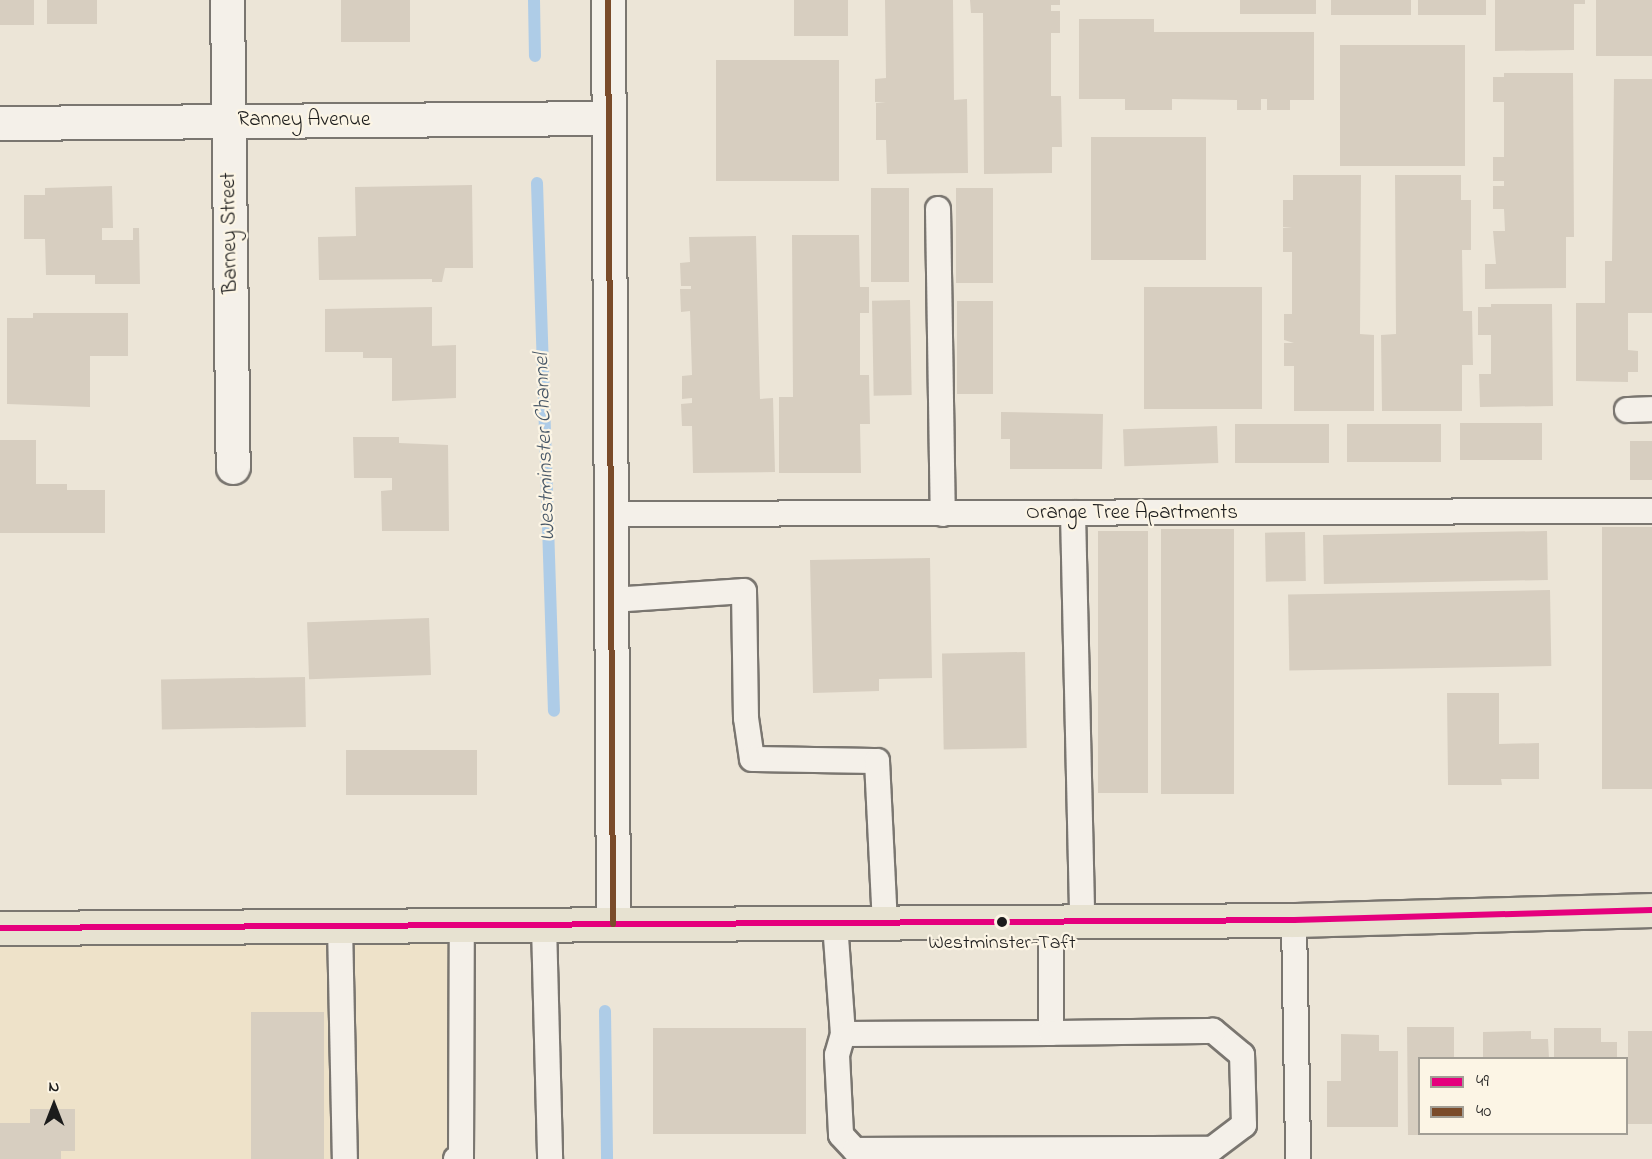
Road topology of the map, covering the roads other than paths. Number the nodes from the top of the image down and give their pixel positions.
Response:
1 (226, 0) edge
2 (608, 0) edge
3 (609, 118) junction
4 (228, 121) junction
5 (0, 123) edge
6 (938, 209) dead end
7 (1627, 410) dead end
8 (1652, 410) edge
9 (233, 467) dead end
10 (1652, 511) edge
11 (1073, 513) junction
12 (612, 514) junction
13 (943, 514) junction
14 (613, 600) junction
15 (1652, 910) edge
16 (1294, 920) junction
17 (1066, 921) junction
18 (835, 923) junction
19 (885, 923) junction
20 (613, 924) junction
21 (462, 925) junction
22 (544, 925) junction
23 (340, 926) junction
24 (0, 928) edge
25 (1051, 1033) junction
26 (843, 1034) junction
27 (345, 1159) edge
28 (456, 1159) edge
29 (550, 1159) edge
30 (1298, 1159) edge

1 - 4 street, Barney Street
2 - 3 street
3 - 4 street, Ranney Avenue
3 - 12 street
4 - 5 street, Ranney Avenue
4 - 9 street, Barney Street
6 - 13 lane
7 - 8 lane
10 - 11 lane, Orange Tree Apartments
11 - 13 lane, Orange Tree Apartments
11 - 17 lane
12 - 13 lane, Orange Tree Apartments
12 - 14 street
14 - 19 lane
14 - 20 street
15 - 16 main road
16 - 17 main road
16 - 30 lane
17 - 19 main road
17 - 25 lane
18 - 19 main road
18 - 20 main road
18 - 26 lane
20 - 22 main road
21 - 22 main road
21 - 23 main road
21 - 28 lane
22 - 29 lane
23 - 24 main road
23 - 27 lane
25 - 26 lane
25 - 26 lane

